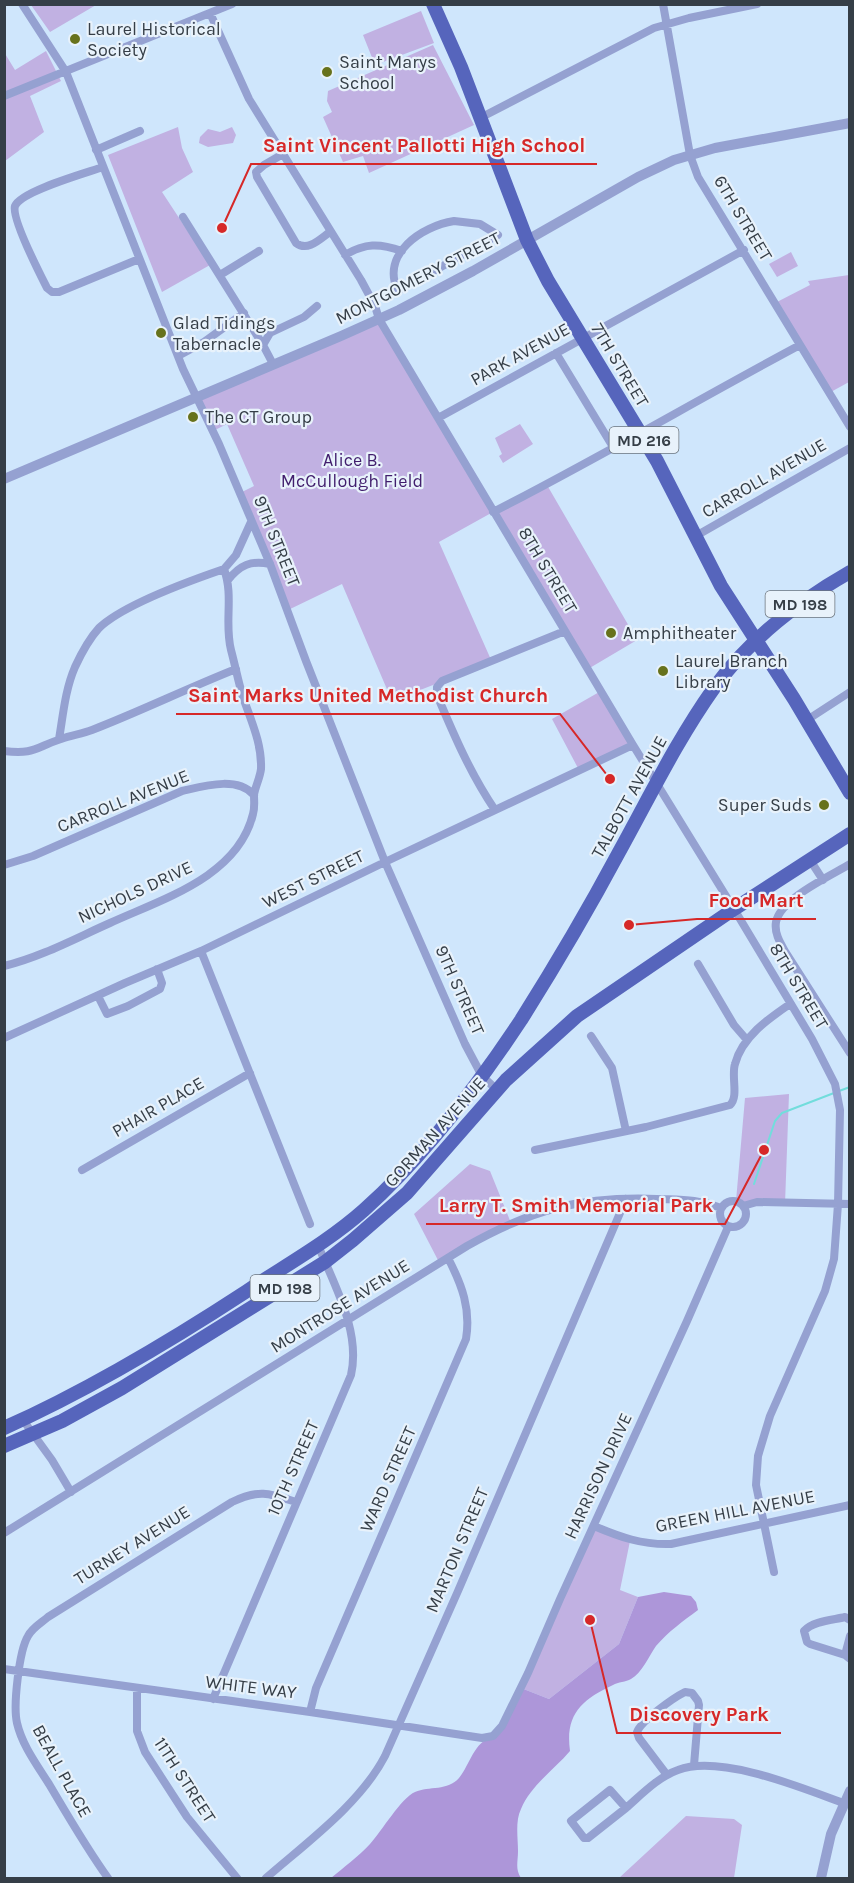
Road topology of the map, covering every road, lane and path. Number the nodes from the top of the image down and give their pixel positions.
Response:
1 (22, 4) edge
2 (232, 4) edge
3 (433, 4) edge
4 (438, 4) edge
5 (663, 4) edge
6 (757, 4) edge
7 (210, 13) junction
8 (667, 24) junction
9 (446, 32) junction
10 (66, 72) junction
11 (4, 96) edge
12 (480, 118) junction
13 (849, 123) edge
14 (140, 131) dead end
15 (96, 150) junction
16 (283, 154) junction
17 (690, 155) junction
18 (103, 167) junction
19 (183, 217) dead end
20 (330, 232) junction
21 (527, 240) junction
22 (259, 250) dead end
23 (744, 250) junction
24 (402, 251) junction
25 (345, 255) junction
26 (139, 258) junction
27 (220, 275) junction
28 (317, 306) dead end
29 (244, 313) junction
30 (379, 319) junction
31 (583, 338) junction
32 (263, 345) junction
33 (800, 345) junction
34 (556, 353) junction
35 (178, 356) junction
36 (273, 364) junction
37 (196, 396) junction
38 (438, 418) junction
39 (849, 427) edge
40 (639, 432) junction
41 (613, 447) junction
42 (849, 448) edge
43 (4, 479) edge
44 (494, 512) junction
45 (251, 522) junction
46 (694, 537) junction
47 (270, 564) junction
48 (224, 569) junction
49 (849, 572) edge
50 (228, 580) junction
51 (565, 631) junction
52 (756, 642) junction
53 (236, 669) junction
54 (849, 692) edge
55 (807, 720) junction
56 (59, 740) junction
57 (633, 745) junction
58 (4, 751) edge
59 (657, 782) junction
60 (849, 793) edge
61 (254, 795) junction
62 (495, 810) junction
63 (849, 834) edge
64 (810, 860) junction
65 (386, 862) junction
66 (849, 864) edge
67 (4, 865) edge
68 (823, 880) junction
69 (734, 909) junction
70 (201, 951) junction
71 (698, 964) dead end
72 (4, 966) edge
73 (157, 969) junction
74 (98, 996) junction
75 (790, 1004) junction
76 (591, 1036) dead end
77 (4, 1038) edge
78 (747, 1040) junction
79 (849, 1053) edge
80 (250, 1072) junction
81 (482, 1076) junction
82 (497, 1090) junction
83 (626, 1131) junction
84 (535, 1150) dead end
85 (82, 1170) dead end
86 (626, 1199) junction
87 (838, 1204) junction
88 (849, 1204) edge
89 (743, 1206) junction
90 (721, 1208) junction
91 (310, 1224) dead end
92 (728, 1227) junction
93 (318, 1245) junction
94 (448, 1258) junction
95 (325, 1262) junction
96 (347, 1321) junction
97 (23, 1420) junction
98 (4, 1428) edge
99 (34, 1434) junction
100 (4, 1446) edge
101 (71, 1492) junction
102 (296, 1502) junction
103 (849, 1505) edge
104 (763, 1525) junction
105 (594, 1527) junction
106 (4, 1533) edge
107 (774, 1572) dead end
108 (849, 1620) edge
109 (849, 1636) edge
110 (847, 1657) edge
111 (4, 1669) edge
112 (20, 1672) junction
113 (137, 1688) junction
114 (213, 1699) junction
115 (310, 1712) junction
116 (399, 1726) junction
117 (493, 1736) joint
118 (694, 1766) junction
119 (667, 1775) junction
120 (849, 1791) edge
121 (843, 1803) junction
122 (626, 1808) junction
123 (108, 1878) edge
124 (237, 1878) edge
125 (266, 1878) edge
126 (821, 1878) edge

1 - 10 street, 9TH STREET
2 - 7 street
3 - 9 main road, 7TH STREET / MD 216
4 - 9 main road, 7TH STREET / MD 216
5 - 8 street, 6TH STREET
6 - 8 street
7 - 10 street
7 - 16 street, 8TH STREET
8 - 12 street
8 - 17 street, 6TH STREET
9 - 12 main road, 7TH STREET / MD 216
10 - 11 street
10 - 15 street, 9TH STREET
12 - 21 main road, 7TH STREET / MD 216
13 - 17 street, MONTGOMERY STREET
14 - 15 street
15 - 18 street, 9TH STREET
16 - 20 street, 8TH STREET
16 - 20 street
17 - 21 street, MONTGOMERY STREET
17 - 23 street, 6TH STREET
18 - 26 street, 9TH STREET
18 - 26 street
19 - 27 street
20 - 25 street, 8TH STREET
21 - 30 street, MONTGOMERY STREET
21 - 31 main road, 7TH STREET / MD 216
22 - 27 street
23 - 31 street, PARK AVENUE
23 - 33 street, 6TH STREET
24 - 24 street
24 - 25 street
25 - 30 street, 8TH STREET
26 - 35 street, 9TH STREET
27 - 29 street
28 - 32 street
29 - 32 street
29 - 35 street
30 - 36 street, MONTGOMERY STREET
30 - 38 street, 8TH STREET
31 - 34 street, PARK AVENUE
31 - 40 main road, 7TH STREET / MD 216
32 - 36 street
33 - 39 street, 6TH STREET
33 - 40 street
34 - 38 street, PARK AVENUE
34 - 41 street
35 - 37 street, 9TH STREET
36 - 37 street, MONTGOMERY STREET
37 - 43 street, MONTGOMERY STREET
37 - 45 street, 9TH STREET
38 - 44 street, 8TH STREET
40 - 41 street
40 - 46 main road, 7TH STREET / MD 216
41 - 44 street
42 - 46 street, CARROLL AVENUE
44 - 51 street, 8TH STREET
45 - 47 street, 9TH STREET
45 - 48 street
46 - 52 main road, 7TH STREET / MD 216
47 - 50 street
47 - 65 street, 9TH STREET
48 - 50 street, NICHOLS DRIVE
48 - 56 street
49 - 52 main road, TALBOTT AVENUE / MD 198
50 - 53 street, NICHOLS DRIVE
51 - 57 street, 8TH STREET
51 - 62 street
52 - 55 main road, 7TH STREET / MD 216
52 - 59 main road, TALBOTT AVENUE / MD 198
53 - 56 street
53 - 61 street, NICHOLS DRIVE
54 - 55 street
55 - 60 main road, 7TH STREET / MD 216
56 - 58 street
57 - 59 street, 8TH STREET
57 - 62 street, WEST STREET
59 - 69 street, 8TH STREET
59 - 81 main road, TALBOTT AVENUE / MD 198
61 - 67 street, CARROLL AVENUE
61 - 72 street, NICHOLS DRIVE
62 - 65 street, WEST STREET
63 - 64 main road, GORMAN AVENUE / MD 198
64 - 68 street
64 - 69 main road, GORMAN AVENUE / MD 198
65 - 70 street, WEST STREET
65 - 81 street, 9TH STREET
66 - 68 street
68 - 79 street
69 - 75 street, 8TH STREET
69 - 82 main road, GORMAN AVENUE / MD 198
70 - 73 street, WEST STREET
70 - 80 street
71 - 78 street
73 - 74 street, WEST STREET
73 - 74 street
74 - 77 street, WEST STREET
75 - 78 street
75 - 87 street, 8TH STREET
76 - 83 street
78 - 83 street
80 - 85 street, PHAIR PLACE
80 - 91 street
81 - 82 street, 9TH STREET
81 - 93 main road, GORMAN AVENUE / MD 198
82 - 95 main road, GORMAN AVENUE / MD 198
83 - 84 street
86 - 90 street, MONTROSE AVENUE
86 - 94 street, MONTROSE AVENUE
86 - 116 street, MARTON STREET
87 - 88 street
87 - 89 street
87 - 104 street, 8TH STREET
89 - 90 street
89 - 92 street
90 - 92 street
92 - 105 street, HARRISON DRIVE
93 - 95 street, 10TH STREET
93 - 97 main road, GORMAN AVENUE / MD 198
94 - 96 street, MONTROSE AVENUE
94 - 115 street, WARD STREET
95 - 96 street, 10TH STREET
95 - 99 main road, GORMAN AVENUE / MD 198
96 - 101 street, MONTROSE AVENUE
96 - 102 street, 10TH STREET
97 - 98 main road, MD 198
97 - 99 street
99 - 100 main road, MD 198
99 - 101 street
101 - 106 street, MONTROSE AVENUE
102 - 112 street, TURNEY AVENUE
102 - 114 street, 10TH STREET
103 - 104 street, GREEN HILL AVENUE
104 - 105 street, GREEN HILL AVENUE
104 - 107 street, 8TH STREET
105 - 117 street, HARRISON DRIVE
108 - 110 street
109 - 110 street
111 - 112 street, WHITE WAY
112 - 113 street, WHITE WAY
112 - 123 street, BEALL PLACE
113 - 114 street, WHITE WAY
113 - 124 street, 11TH STREET
114 - 115 street, WHITE WAY
115 - 116 street, WHITE WAY
116 - 117 street, WHITE WAY
116 - 125 street, MARTON STREET
118 - 119 street
118 - 119 street
118 - 121 street
119 - 122 street
120 - 121 street
121 - 126 street
122 - 122 street

